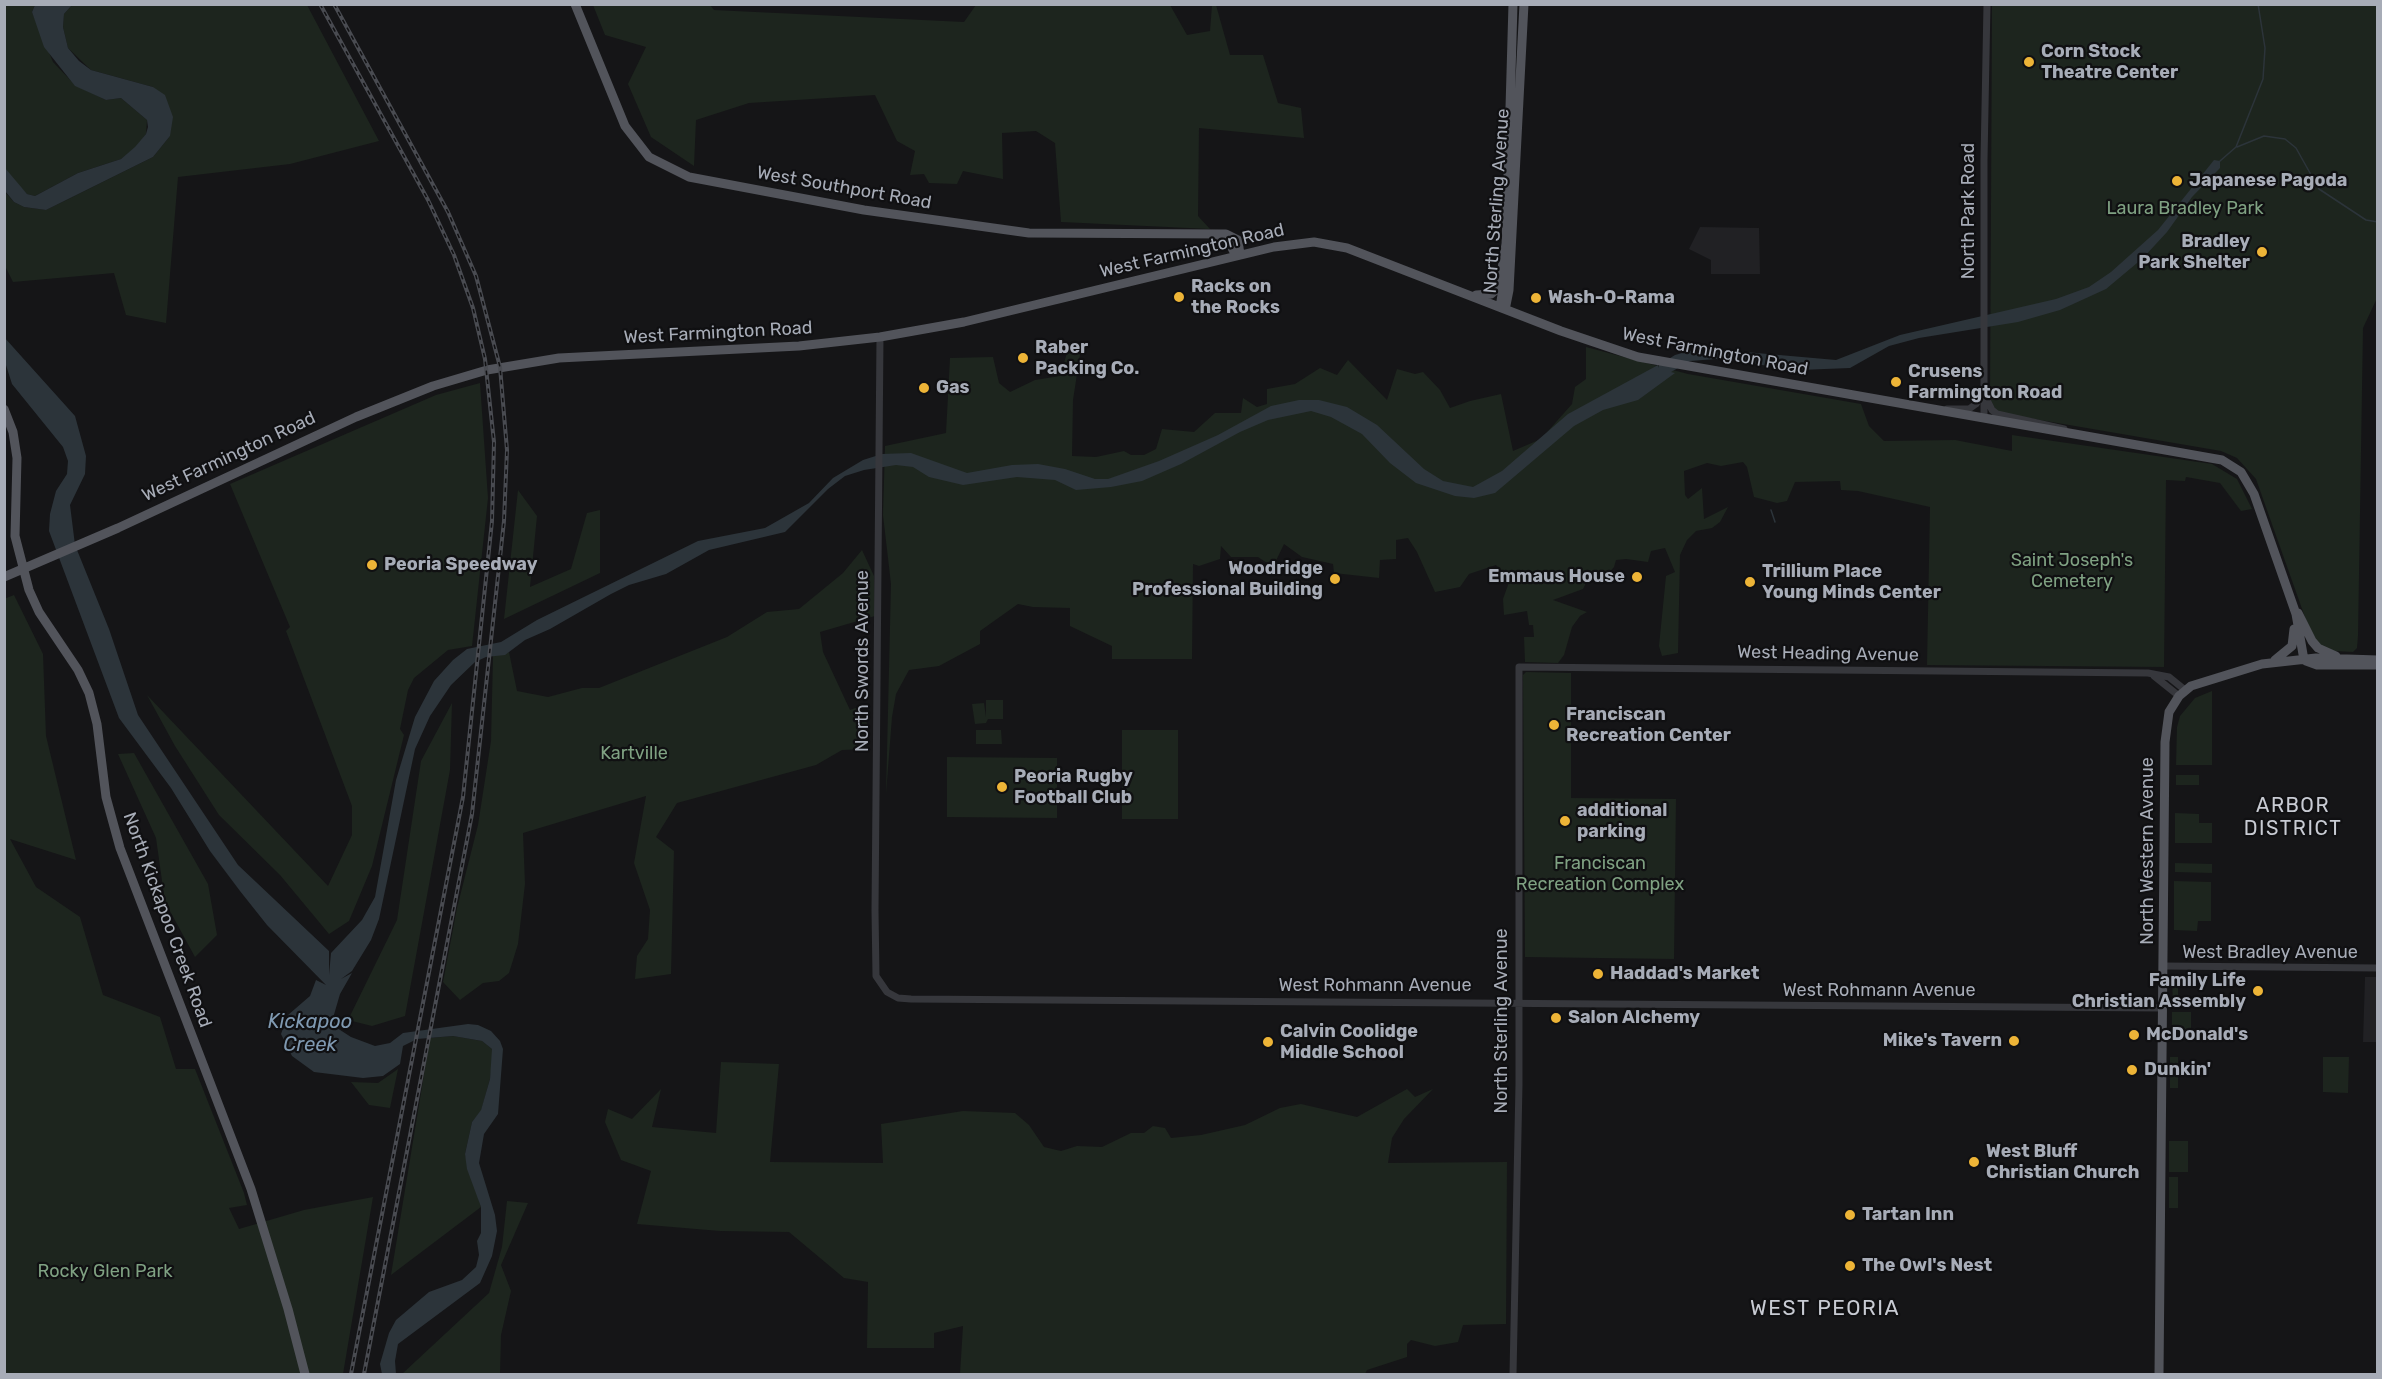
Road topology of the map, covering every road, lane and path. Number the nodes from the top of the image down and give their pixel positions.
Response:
1 (575, 4) edge
2 (1513, 4) edge
3 (1524, 4) edge
4 (1987, 4) edge
5 (1506, 244) junction
6 (1240, 255) junction
7 (1458, 292) junction
8 (1500, 307) junction
9 (880, 337) junction
10 (1984, 388) junction
11 (4, 409) edge
12 (1934, 409) junction
13 (1984, 418) junction
14 (2082, 435) junction
15 (23, 569) junction
16 (4, 577) edge
17 (2294, 609) junction
18 (2344, 658) junction
19 (2304, 660) junction
20 (2378, 660) edge
21 (2272, 662) junction
22 (2378, 665) edge
23 (1519, 667) joint
24 (2182, 693) junction
25 (2163, 966) junction
26 (2378, 968) edge
27 (880, 984) joint
28 (1518, 1002) junction
29 (2163, 1008) junction
30 (305, 1374) edge
31 (1513, 1374) edge
32 (2159, 1374) edge

1 - 6 main road, West Southport Road
2 - 5 main road, North Sterling Avenue
3 - 8 main road, North Sterling Avenue
4 - 10 street, North Park Road
5 - 7 main road
5 - 8 main road, North Sterling Avenue
6 - 7 main road, West Farmington Road
6 - 9 main road, West Farmington Road
7 - 8 main road, West Farmington Road
8 - 12 main road, West Farmington Road
9 - 15 main road, West Farmington Road
9 - 27 street, North Swords Avenue
10 - 12 street
10 - 13 street, North Park Road
10 - 14 street
11 - 15 main road, North Kickapoo Creek Road
12 - 13 main road, West Farmington Road
13 - 14 main road, West Farmington Road
14 - 17 main road, West Farmington Road
15 - 16 main road, West Farmington Road
15 - 30 main road, North Kickapoo Creek Road
17 - 18 main road
17 - 19 main road, West Farmington Road
17 - 21 main road
18 - 19 main road
18 - 20 main road
19 - 21 main road
19 - 22 main road
21 - 24 main road
23 - 24 street, West Heading Avenue
23 - 28 street, North Sterling Avenue
24 - 25 main road, North Western Avenue
25 - 26 street, West Bradley Avenue
25 - 29 main road, North Western Avenue
27 - 28 street, West Rohmann Avenue
28 - 29 street, West Rohmann Avenue
28 - 31 street, North Sterling Avenue
29 - 32 main road, North Western Avenue

